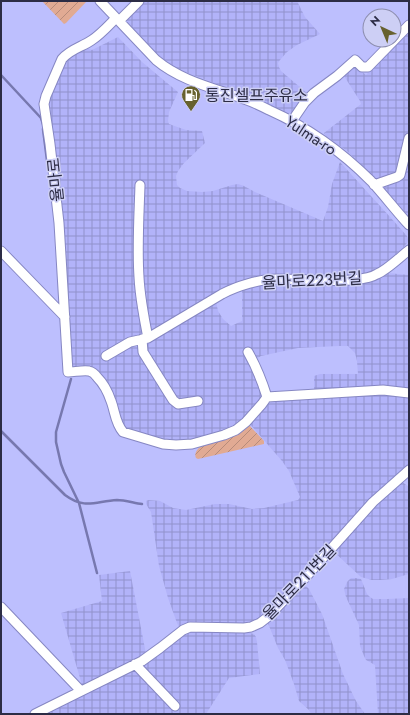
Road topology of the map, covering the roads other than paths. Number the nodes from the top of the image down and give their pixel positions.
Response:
1 (100, 1) edge
2 (139, 1) edge
3 (117, 19) junction
4 (409, 25) edge
5 (292, 121) junction
6 (409, 138) edge
7 (140, 185) dead end
8 (374, 185) junction
9 (409, 225) edge
10 (409, 250) edge
11 (1, 251) edge
12 (65, 317) junction
13 (145, 339) junction
14 (248, 352) dead end
15 (106, 356) dead end
16 (409, 393) edge
17 (267, 397) junction
18 (198, 402) dead end
19 (409, 470) edge
20 (1, 607) edge
21 (135, 664) junction
22 (81, 691) junction
23 (175, 706) dead end
24 (35, 714) edge

1 - 3 street, Yulma-ro
2 - 3 street, 율마로
3 - 5 street, Yulma-ro
3 - 12 street, 율마로
4 - 5 street
5 - 8 street, Yulma-ro
6 - 8 street
7 - 13 street
8 - 9 street, Yulma-ro
10 - 13 street, 율마로223번길
11 - 12 street
12 - 17 street, 율마로
13 - 15 street, 율마로223번길
13 - 18 street
14 - 17 street
16 - 17 street
19 - 21 street, 율마로211번길
20 - 22 street
21 - 22 street, 율마로211번길
21 - 23 street
22 - 24 street, 율마로211번길

